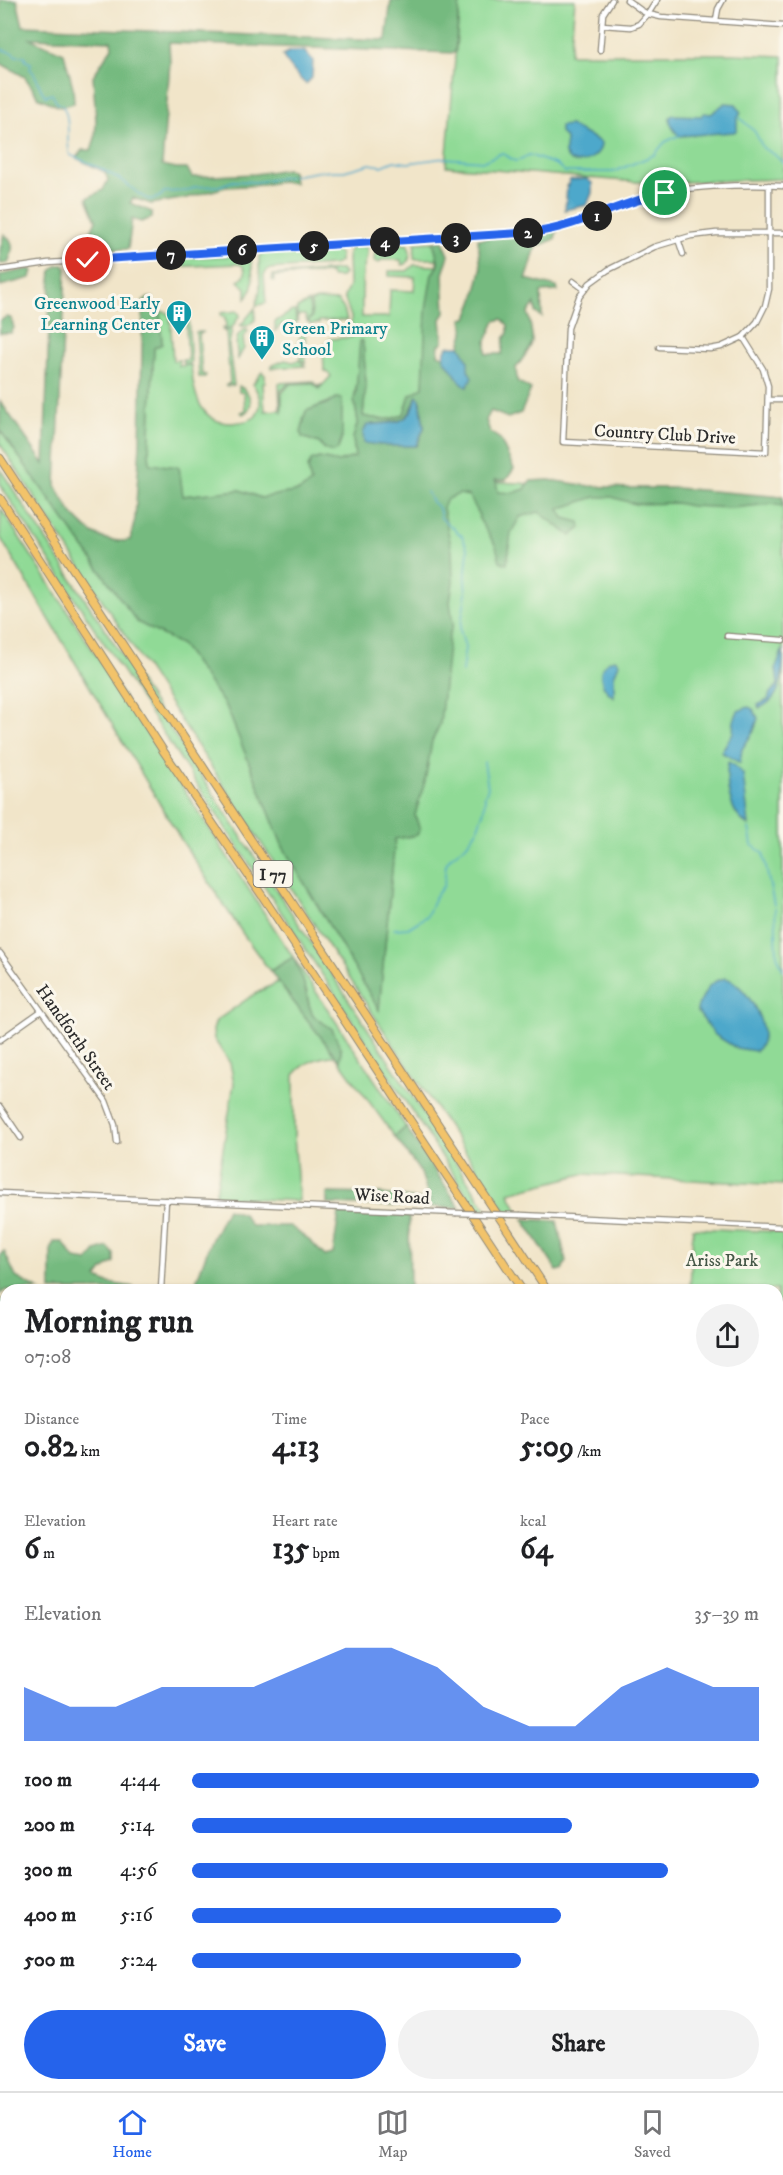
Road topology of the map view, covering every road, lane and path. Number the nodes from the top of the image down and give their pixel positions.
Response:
1 (612, 0) edge
2 (627, 0) edge
3 (657, 0) edge
4 (723, 0) edge
5 (648, 14) junction
6 (716, 21) junction
7 (602, 25) junction
8 (783, 26) edge
9 (600, 50) dead end
10 (770, 186) junction
11 (783, 186) edge
12 (769, 233) junction
13 (783, 233) edge
14 (678, 239) junction
15 (683, 254) dead end
16 (0, 270) edge
17 (573, 281) dead end
18 (584, 289) junction
19 (743, 337) junction
20 (659, 347) dead end
21 (768, 400) junction
22 (783, 400) edge
23 (0, 458) edge
24 (0, 498) edge
25 (728, 636) dead end
26 (783, 640) edge
27 (0, 953) edge
28 (41, 1011) junction
29 (0, 1040) edge
30 (0, 1107) edge
31 (21, 1138) dead end
32 (117, 1142) dead end
33 (0, 1193) edge
34 (166, 1200) junction
35 (783, 1227) edge
36 (161, 1284) edge
37 (518, 1284) edge
38 (543, 1284) edge

1 - 7 street
2 - 5 street
3 - 5 street
4 - 6 street
5 - 6 street
5 - 7 street
6 - 8 street
7 - 9 street
10 - 11 street
10 - 12 street
10 - 16 street
12 - 13 street
12 - 14 street
12 - 19 street
14 - 15 street
14 - 18 street
17 - 18 street
18 - 21 street, Country Club Drive
19 - 20 street
19 - 21 street
21 - 22 street
23 - 38 highway, I 77
24 - 37 highway, I 77
25 - 26 street
27 - 28 street, Handforth Street
28 - 29 street
28 - 32 street, Handforth Street
30 - 31 street
33 - 34 street, Wise Road
34 - 35 street, Wise Road, bridge
34 - 36 street

